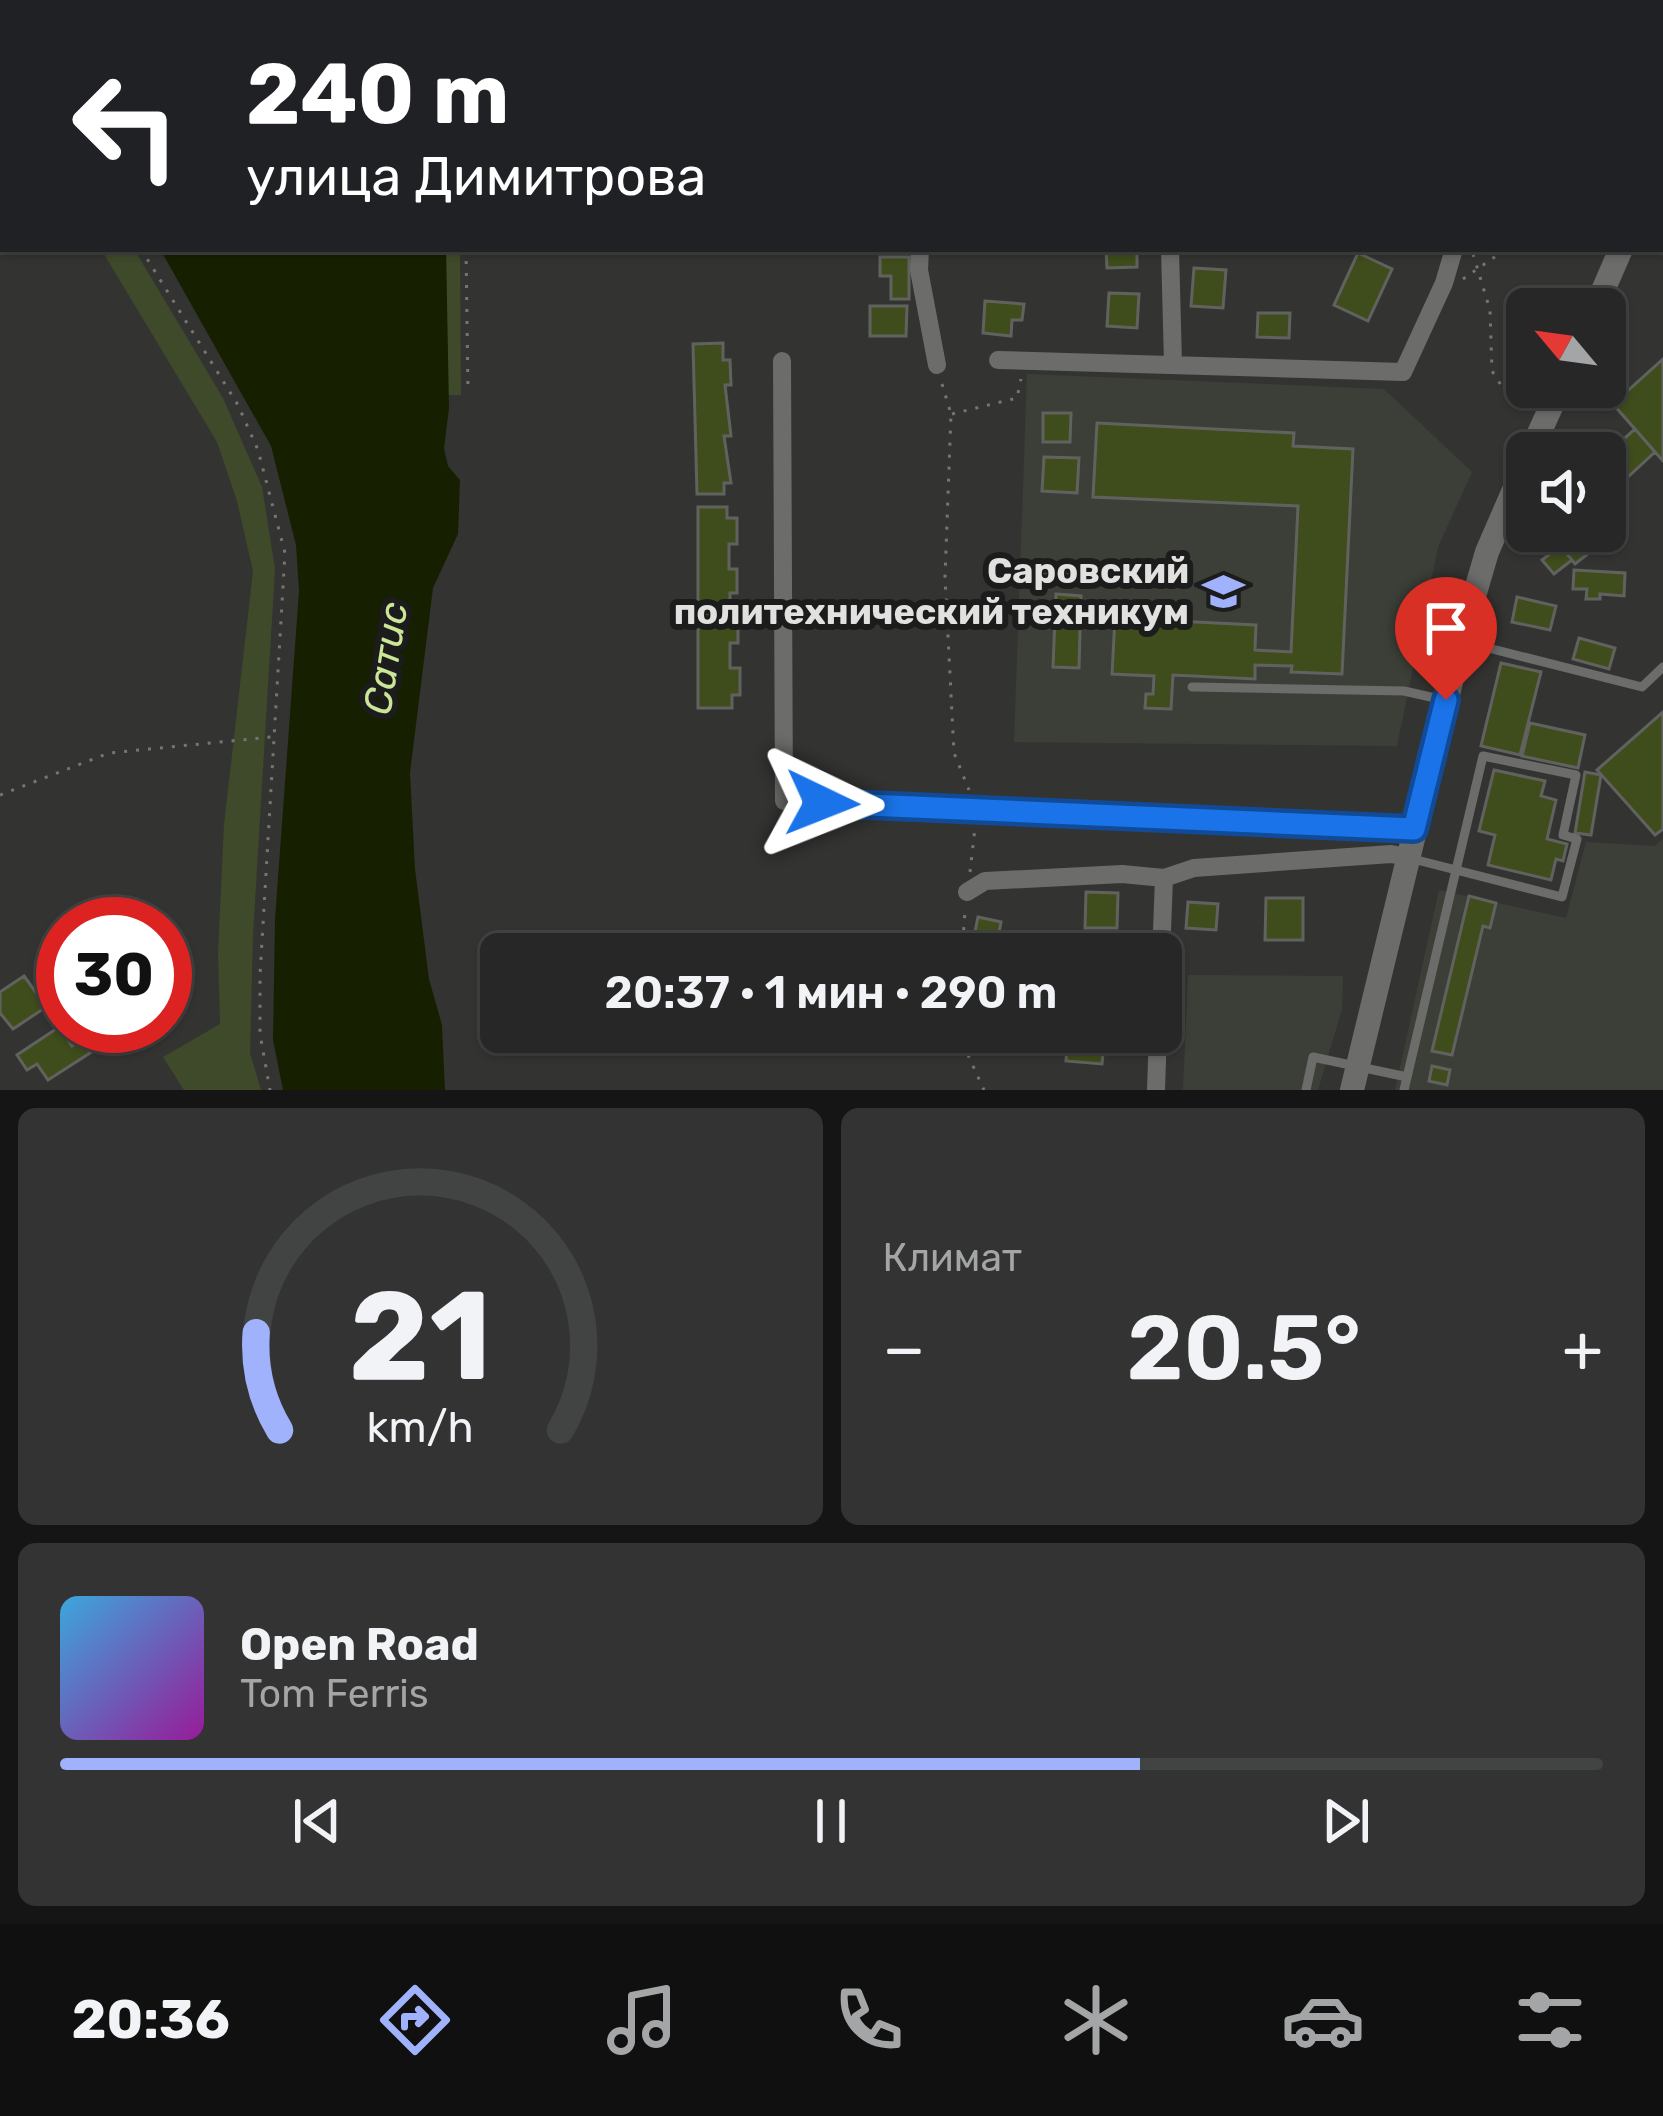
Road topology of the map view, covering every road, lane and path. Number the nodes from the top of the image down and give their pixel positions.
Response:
1 (143, 252) edge
2 (466, 252) edge
3 (920, 252) edge
4 (1170, 252) edge
5 (1453, 252) edge
6 (1471, 252) edge
7 (1501, 252) edge
8 (1620, 252) edge
9 (1477, 268) junction
10 (1603, 288) edge
11 (1437, 301) junction
12 (998, 360) dead end
13 (1025, 360) junction
14 (782, 361) dead end
15 (1173, 364) junction
16 (937, 365) joint
17 (468, 392) dead end
18 (1517, 410) dead end
19 (951, 414) junction
20 (1506, 509) edge
21 (1461, 641) junction
22 (1663, 667) edge
23 (1192, 687) dead end
24 (1446, 700) junction
25 (274, 736) junction
26 (0, 795) edge
27 (978, 809) junction
28 (1414, 829) junction
29 (1407, 857) junction
30 (1456, 870) junction
31 (1164, 878) junction
32 (967, 892) junction
33 (964, 933) edge
34 (1162, 933) edge
35 (967, 1053) edge
36 (1157, 1053) edge
37 (1407, 1077) junction
38 (1354, 1078) edge
39 (270, 1090) edge
40 (984, 1090) edge
41 (1156, 1090) edge
42 (1306, 1090) edge
43 (1404, 1090) edge

1 - 25 path
2 - 17 path
3 - 16 street
4 - 15 street
5 - 11 street
6 - 9 path
7 - 9 path
8 - 10 street
9 - 11 path
9 - 18 path
11 - 15 street
12 - 13 street
13 - 15 street
13 - 19 path
14 - 27 street
16 - 19 path
19 - 27 path
20 - 21 street
21 - 22 lane
21 - 24 street
23 - 24 lane
24 - 28 street
25 - 26 path
25 - 39 path
27 - 28 street
27 - 32 path
28 - 29 street
29 - 30 lane
29 - 31 street
29 - 38 street
30 - 30 lane
30 - 37 lane
31 - 32 street
31 - 34 street
32 - 33 path
35 - 40 path
36 - 41 street
37 - 38 lane
37 - 43 lane
38 - 42 lane

